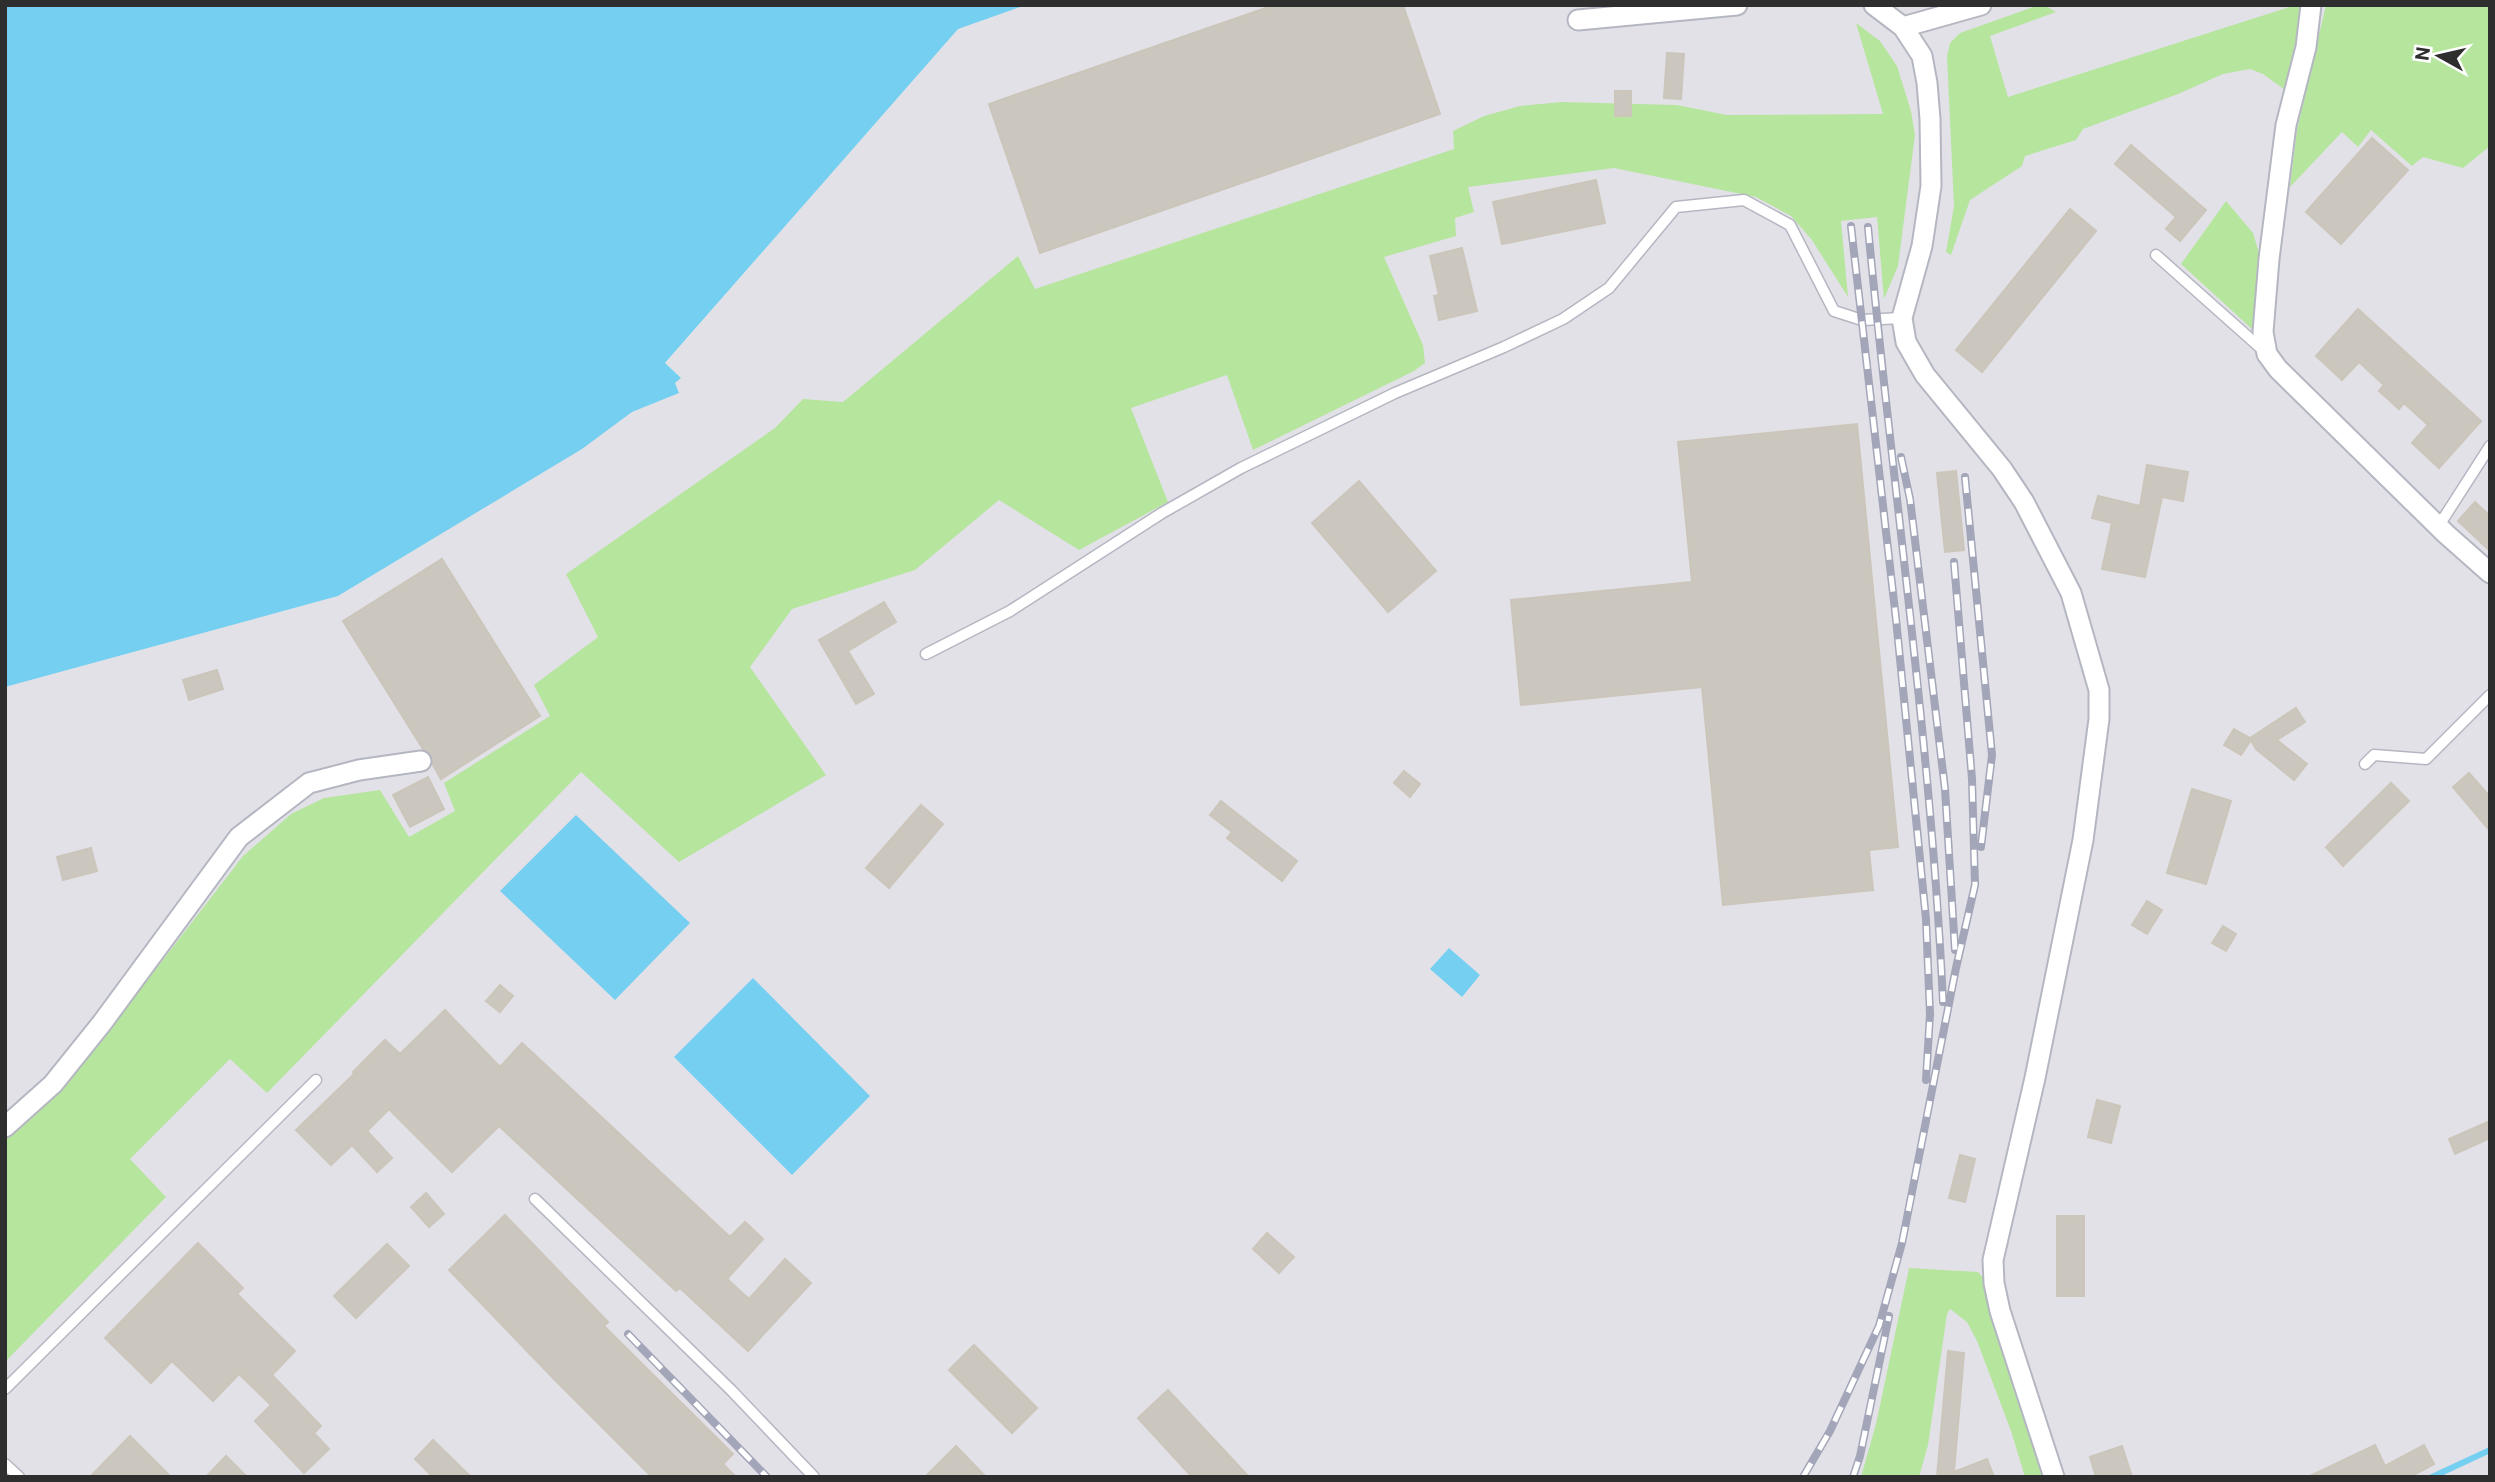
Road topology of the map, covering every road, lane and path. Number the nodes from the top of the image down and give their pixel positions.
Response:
1 (1737, 5) edge
2 (1874, 5) edge
3 (1981, 5) edge
4 (2311, 5) edge
5 (1578, 20) dead end
6 (1903, 27) junction
7 (2156, 254) dead end
8 (1902, 318) junction
9 (2267, 354) junction
10 (2490, 446) edge
11 (2438, 527) junction
12 (2490, 573) edge
13 (926, 654) dead end
14 (2490, 695) edge
15 (421, 761) dead end
16 (2365, 764) dead end
17 (316, 1080) dead end
18 (5, 1127) edge
19 (535, 1199) dead end
20 (5, 1389) edge
21 (5, 1464) edge
22 (19, 1477) edge
23 (814, 1477) edge
24 (2054, 1477) edge

1 - 5 street
2 - 6 street
3 - 6 street
4 - 9 street
6 - 8 street
7 - 9 lane
8 - 13 lane
8 - 24 street
9 - 11 street
10 - 11 lane
11 - 12 street
14 - 16 lane
15 - 18 street
17 - 20 lane
19 - 23 lane
21 - 22 lane

